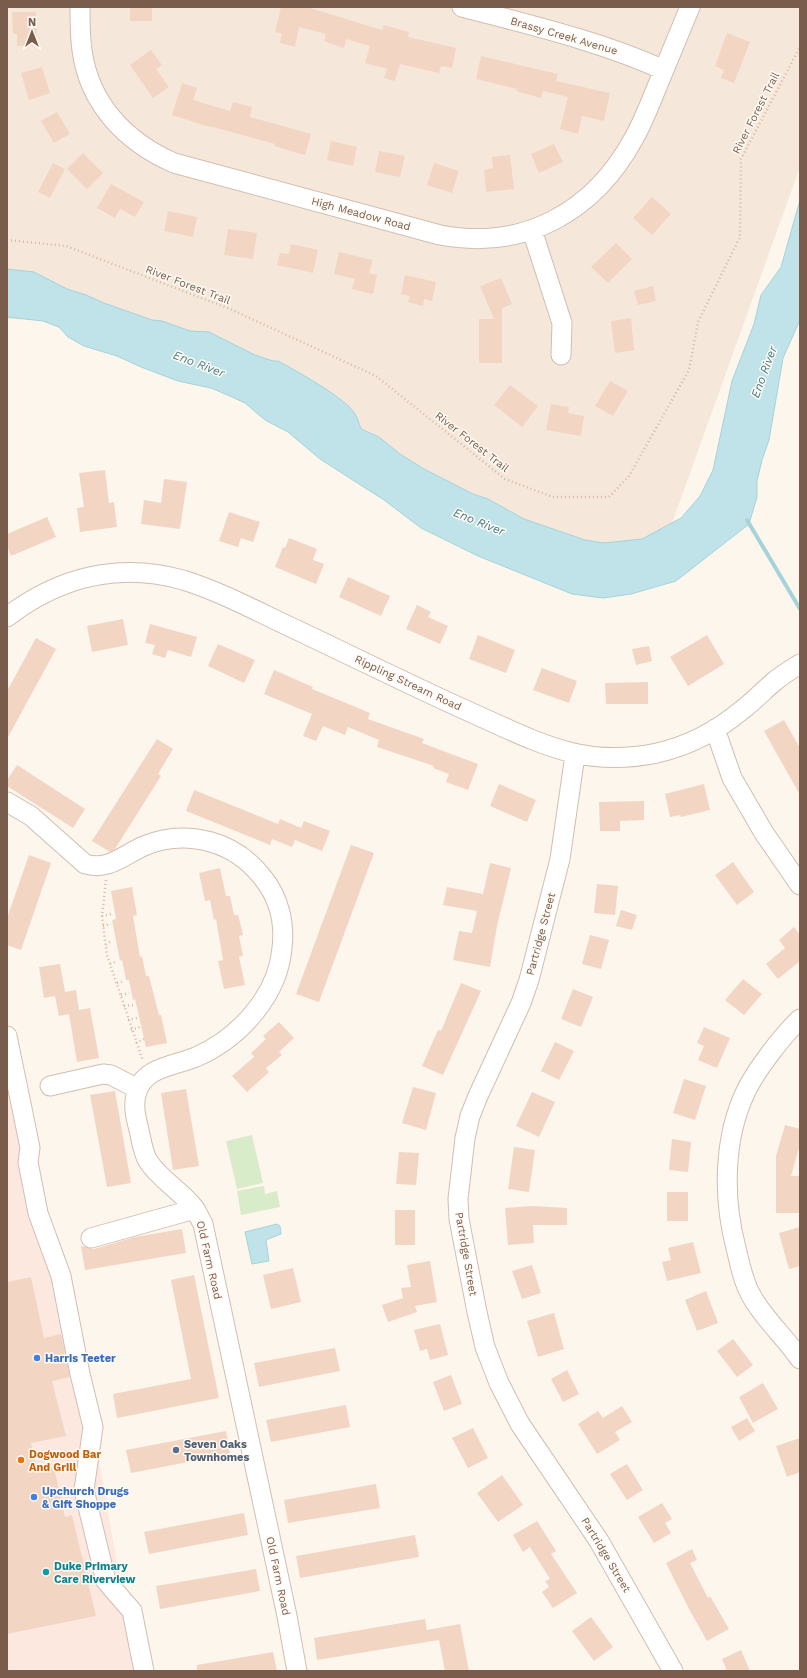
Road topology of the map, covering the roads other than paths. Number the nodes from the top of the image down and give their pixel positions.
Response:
1 (80, 7) edge
2 (462, 7) edge
3 (690, 7) edge
4 (664, 70) junction
5 (532, 230) junction
6 (561, 355) dead end
7 (7, 617) edge
8 (800, 664) edge
9 (715, 729) junction
10 (575, 755) junction
11 (7, 802) edge
12 (800, 885) edge
13 (800, 1018) edge
14 (7, 1036) edge
15 (50, 1086) dead end
16 (138, 1089) junction
17 (195, 1209) junction
18 (91, 1238) dead end
19 (800, 1359) edge
20 (144, 1671) edge
21 (297, 1671) edge
22 (673, 1671) edge

1 - 5 street, High Meadow Road
2 - 4 street, Brassy Creek Avenue
3 - 4 street, High Meadow Road
4 - 5 street, High Meadow Road
5 - 6 street
7 - 10 street, Rippling Stream Road
8 - 9 street, Rippling Stream Road
9 - 10 street, Rippling Stream Road
9 - 12 street
10 - 22 street, Partridge Street
11 - 16 street, Old Farm Road
13 - 19 street
14 - 20 street
15 - 16 street
16 - 17 street, Old Farm Road
17 - 18 street
17 - 21 street, Old Farm Road

